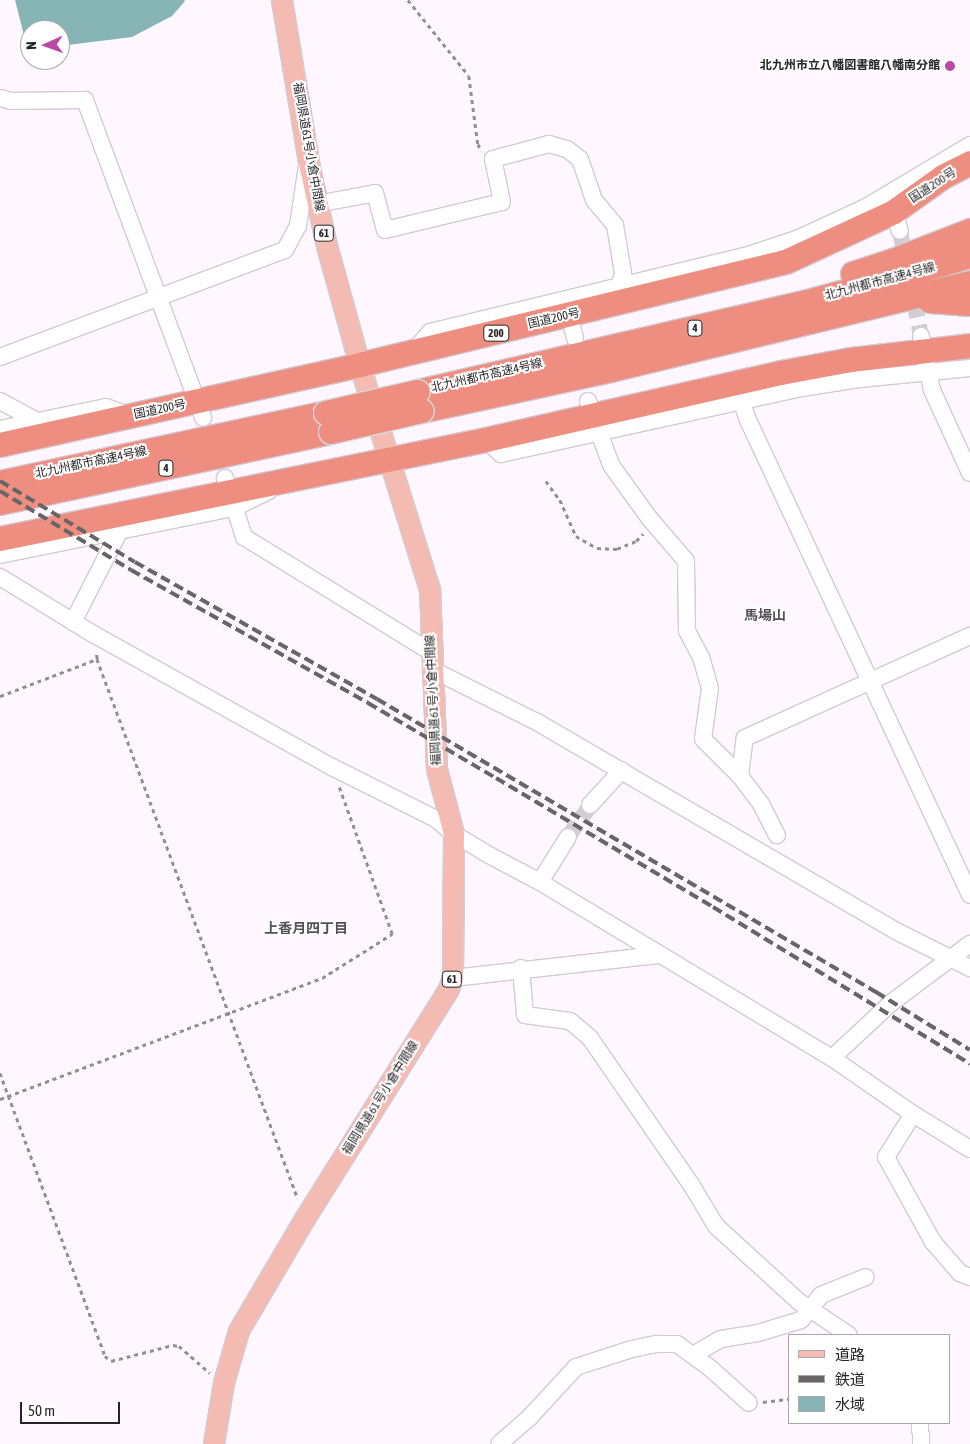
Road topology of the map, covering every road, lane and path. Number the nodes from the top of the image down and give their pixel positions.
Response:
1 (282, 0) edge
2 (408, 0) edge
3 (0, 98) edge
4 (970, 145) edge
5 (309, 150) junction
6 (493, 160) junction
7 (970, 162) edge
8 (317, 204) junction
9 (894, 212) junction
10 (970, 231) edge
11 (970, 256) edge
12 (970, 283) edge
13 (617, 296) junction
14 (157, 297) junction
15 (888, 304) junction
16 (970, 304) edge
17 (970, 346) edge
18 (605, 349) junction
19 (924, 353) junction
20 (0, 357) edge
21 (360, 365) junction
22 (970, 368) edge
23 (0, 400) edge
24 (741, 400) junction
25 (420, 402) junction
26 (200, 410) junction
27 (131, 416) junction
28 (594, 417) junction
29 (37, 421) junction
30 (329, 422) junction
31 (0, 429) edge
32 (0, 445) edge
33 (391, 459) junction
34 (970, 473) edge
35 (546, 481) dead end
36 (0, 483) edge
37 (230, 493) junction
38 (0, 504) edge
39 (650, 519) junction
40 (119, 532) junction
41 (0, 539) edge
42 (0, 555) edge
43 (0, 577) edge
44 (73, 622) junction
45 (93, 634) junction
46 (970, 636) edge
47 (97, 659) junction
48 (431, 660) junction
49 (871, 682) junction
50 (0, 696) edge
51 (332, 767) junction
52 (622, 770) junction
53 (740, 776) junction
54 (590, 806) tunnel mouth
55 (454, 834) junction
56 (777, 835) dead end
57 (568, 838) tunnel mouth
58 (540, 882) junction
59 (970, 895) edge
60 (970, 944) edge
61 (658, 954) junction
62 (949, 959) junction
63 (521, 968) junction
64 (970, 968) edge
65 (453, 978) junction
66 (228, 1012) junction
67 (832, 1058) junction
68 (0, 1073) edge
69 (9, 1096) junction
70 (0, 1099) edge
71 (913, 1114) junction
72 (970, 1149) edge
73 (305, 1219) junction
74 (866, 1276) dead end
75 (970, 1277) edge
76 (808, 1308) junction
77 (848, 1334) edge
78 (693, 1355) junction
79 (224, 1383) junction
80 (788, 1399) edge
81 (749, 1403) joint
82 (920, 1424) edge
83 (214, 1444) edge
84 (499, 1444) edge
85 (921, 1444) edge

1 - 5 main road, 福岡県道61号小倉中間線 / 61
2 - 6 path
3 - 14 street
4 - 9 street
5 - 8 main road, 福岡県道61号小倉中間線 / 61
5 - 14 street
6 - 8 street
6 - 13 street
7 - 9 highway, 国道200号 / 200
8 - 21 main road, 福岡県道61号小倉中間線 / 61
9 - 13 highway, 国道200号 / 200
10 - 18 highway
11 - 18 highway, 北九州都市高速4号線 / 4
12 - 15 highway, 北九州都市高速4号線 / 4
13 - 21 highway, 国道200号 / 200
14 - 20 street
14 - 26 street
15 - 16 highway
15 - 25 highway, 北九州都市高速4号線 / 4
17 - 19 highway
18 - 25 highway, 北九州都市高速4号線 / 4
19 - 22 street
19 - 24 street
19 - 28 highway
19 - 34 street
21 - 26 highway, 国道200号 / 200
21 - 33 main road, 福岡県道61号小倉中間線 / 61
23 - 29 street
24 - 28 street
24 - 49 street
25 - 30 highway, 北九州都市高速4号線 / 4, bridge
26 - 27 highway, 国道200号 / 200
27 - 29 street
27 - 32 highway, 国道200号 / 200
28 - 33 highway
28 - 39 street
29 - 31 street
30 - 36 highway, 北九州都市高速4号線 / 4
30 - 38 highway, 北九州都市高速4号線 / 4
33 - 37 highway
33 - 48 main road, 福岡県道61号小倉中間線 / 61
35 - 39 path
37 - 40 street
37 - 41 highway
37 - 48 street
39 - 53 street
40 - 42 street
40 - 44 street
43 - 44 street
44 - 45 street
45 - 47 path
45 - 51 street
46 - 49 street
47 - 50 path
47 - 66 path
48 - 52 street
48 - 55 main road, 福岡県道61号小倉中間線 / 61
49 - 53 street
49 - 59 street
51 - 55 street
51 - 66 path
52 - 54 street
52 - 62 street
53 - 56 street
55 - 58 street
55 - 65 main road, 福岡県道61号小倉中間線 / 61
57 - 58 street
58 - 61 street
60 - 62 street
61 - 63 street
61 - 67 street
62 - 64 street
62 - 67 street
63 - 65 street
63 - 76 street
65 - 73 main road, 福岡県道61号小倉中間線 / 61
66 - 69 path
66 - 73 path
67 - 71 street
68 - 69 path
69 - 70 path
69 - 79 path
71 - 72 street
71 - 75 street
73 - 79 main road, 福岡県道61号小倉中間線 / 61
74 - 76 street
76 - 77 street
76 - 78 street
78 - 81 street
78 - 84 street
79 - 83 main road, 福岡県道61号小倉中間線 / 61
80 - 81 path
82 - 85 street

